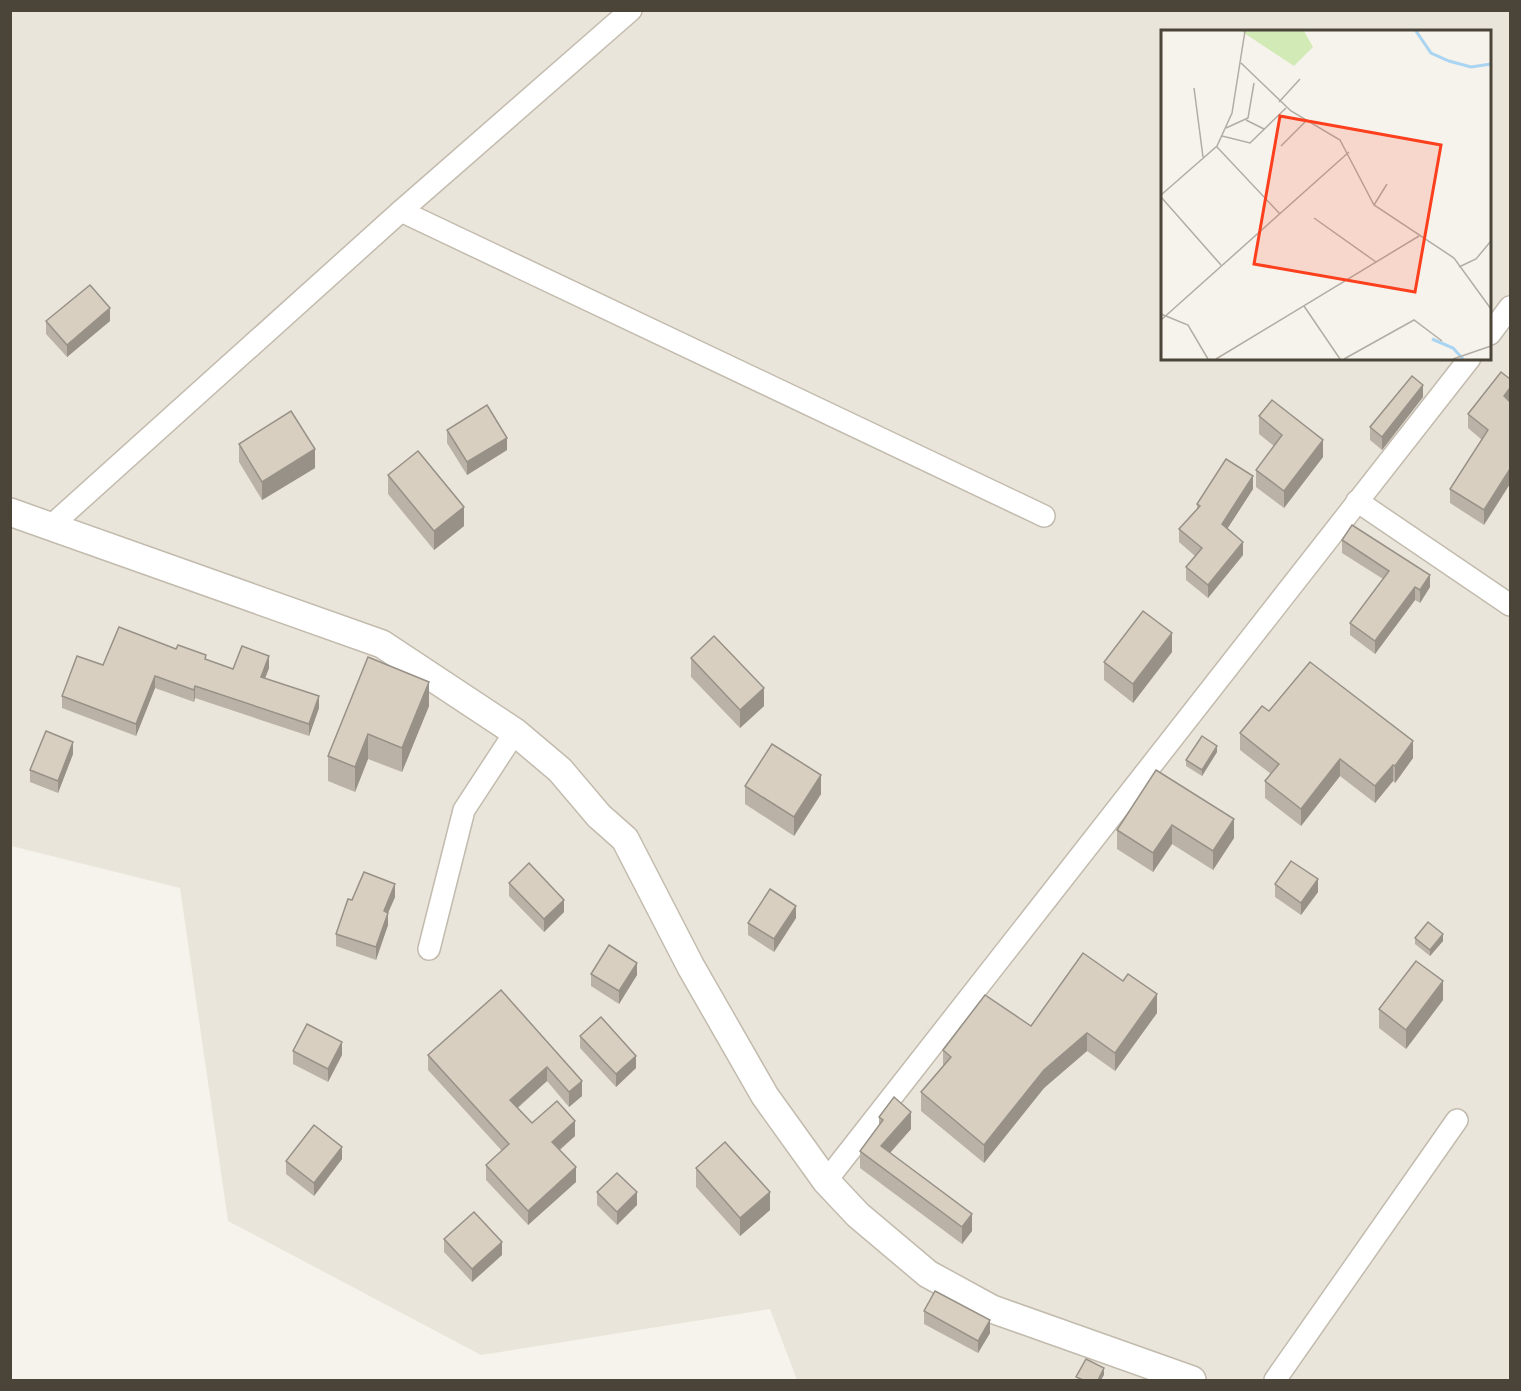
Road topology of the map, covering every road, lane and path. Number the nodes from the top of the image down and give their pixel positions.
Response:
1 (631, 10) edge
2 (401, 211) junction
3 (1510, 307) edge
4 (1491, 333) edge
5 (1468, 360) edge
6 (1357, 501) junction
7 (10, 512) edge
8 (1044, 516) dead end
9 (52, 525) junction
10 (1510, 605) edge
11 (515, 732) junction
12 (429, 949) dead end
13 (1456, 1120) dead end
14 (826, 1180) junction
15 (1192, 1380) edge
16 (1275, 1380) edge

1 - 2 street
2 - 8 street
2 - 9 street
3 - 4 street
5 - 6 street
6 - 10 street
6 - 14 street
7 - 9 street
9 - 11 street
11 - 12 street
11 - 14 street
13 - 16 street
14 - 15 street

